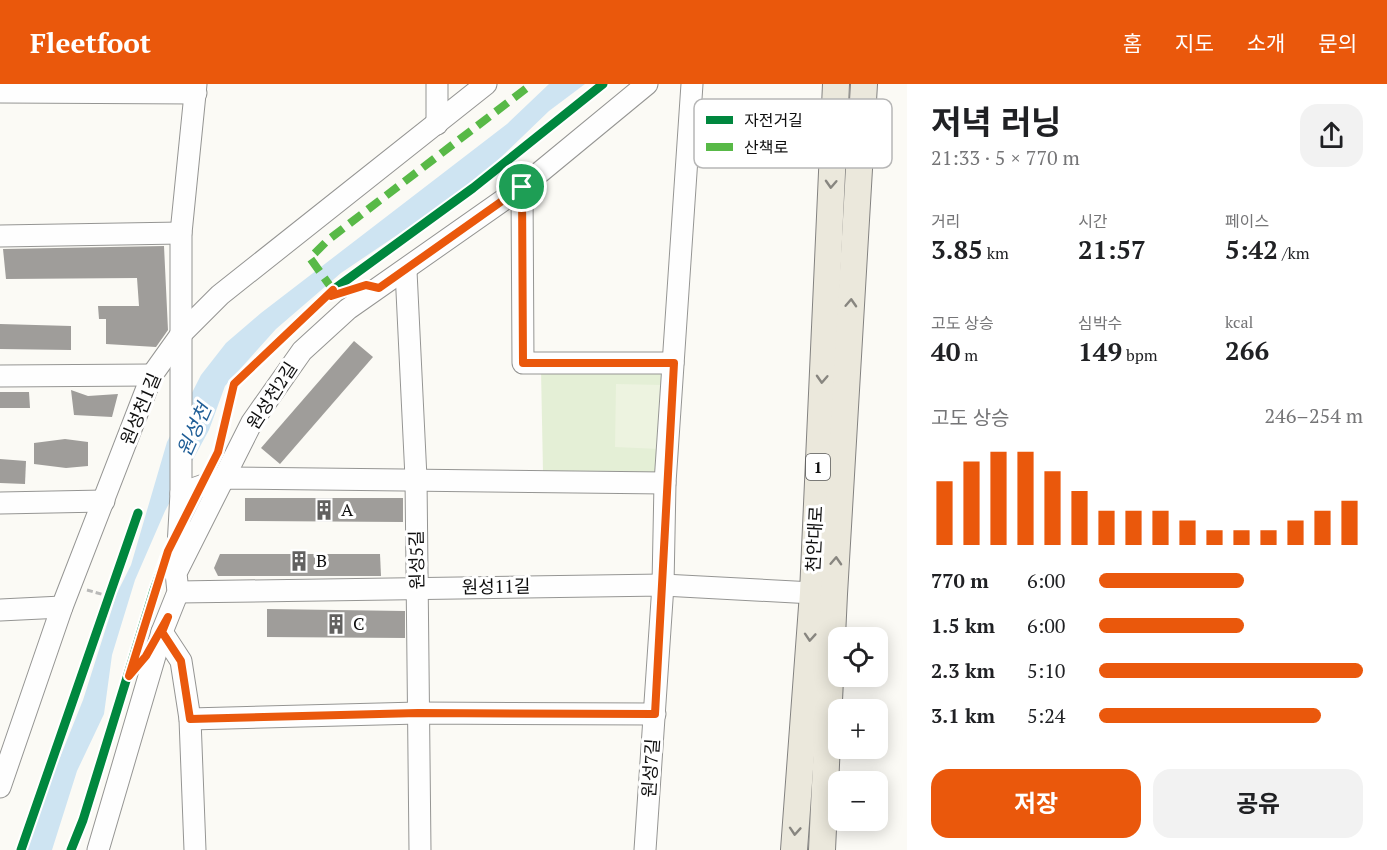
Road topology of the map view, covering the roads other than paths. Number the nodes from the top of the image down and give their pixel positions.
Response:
1 (437, 84) edge
2 (486, 84) edge
3 (647, 84) edge
4 (692, 84) edge
5 (836, 84) edge
6 (864, 84) edge
7 (196, 88) edge
8 (0, 92) edge
9 (835, 99) edge
10 (863, 99) edge
11 (437, 124) junction
12 (832, 168) edge
13 (859, 168) edge
14 (522, 187) junction
15 (180, 233) junction
16 (0, 236) edge
17 (406, 271) junction
18 (182, 333) junction
19 (674, 363) junction
20 (152, 375) junction
21 (0, 376) edge
22 (224, 478) junction
23 (416, 478) junction
24 (665, 483) junction
25 (181, 493) junction
26 (104, 501) junction
27 (0, 503) edge
28 (177, 582) junction
29 (663, 585) junction
30 (417, 588) junction
31 (813, 593) junction
32 (62, 607) junction
33 (0, 610) edge
34 (162, 632) junction
35 (418, 713) junction
36 (655, 714) junction
37 (190, 719) junction
38 (10, 732) edge
39 (0, 788) edge
40 (98, 850) edge
41 (195, 850) edge
42 (420, 850) edge
43 (645, 850) edge
44 (794, 850) edge
45 (822, 850) edge

1 - 11 street
2 - 11 street, 원성천1길
3 - 14 street, 원성천2길
4 - 19 street, 원성7길
5 -> 9 main road, 천안대로 / 1
10 -> 6 main road, 천안대로 / 1
7 - 8 street
7 - 15 street
11 - 18 street, 원성천1길
12 -> 31 main road, 천안대로 / 1
45 -> 13 main road, 천안대로 / 1
14 - 17 street, 원성천2길
14 - 19 street
15 - 16 street
15 - 18 street
17 - 22 street, 원성천2길
17 - 23 street, 원성5길
18 - 20 street, 원성천1길
18 - 25 street
19 - 24 street, 원성7길
20 - 21 street
20 - 26 street, 원성천1길
22 - 23 street
22 - 25 street
22 - 28 street, 원성천2길
23 - 24 street
23 - 30 street, 원성5길
24 - 29 street, 원성7길
25 - 28 street
26 - 27 street
26 - 32 street, 원성천1길
28 - 30 street, 원성11길
28 - 34 street, 원성천2길
29 - 30 street, 원성11길
29 - 31 street, 원성11길
29 - 36 street, 원성7길
30 - 35 street, 원성5길
31 -> 44 main road, 천안대로 / 1
32 - 33 street
32 - 38 street, 원성천1길
34 - 37 street
34 - 40 street, 원성천2길
35 - 36 street
35 - 37 street
35 - 42 street, 원성5길
36 - 43 street, 원성7길
37 - 41 street
38 - 39 street, 원성천1길

